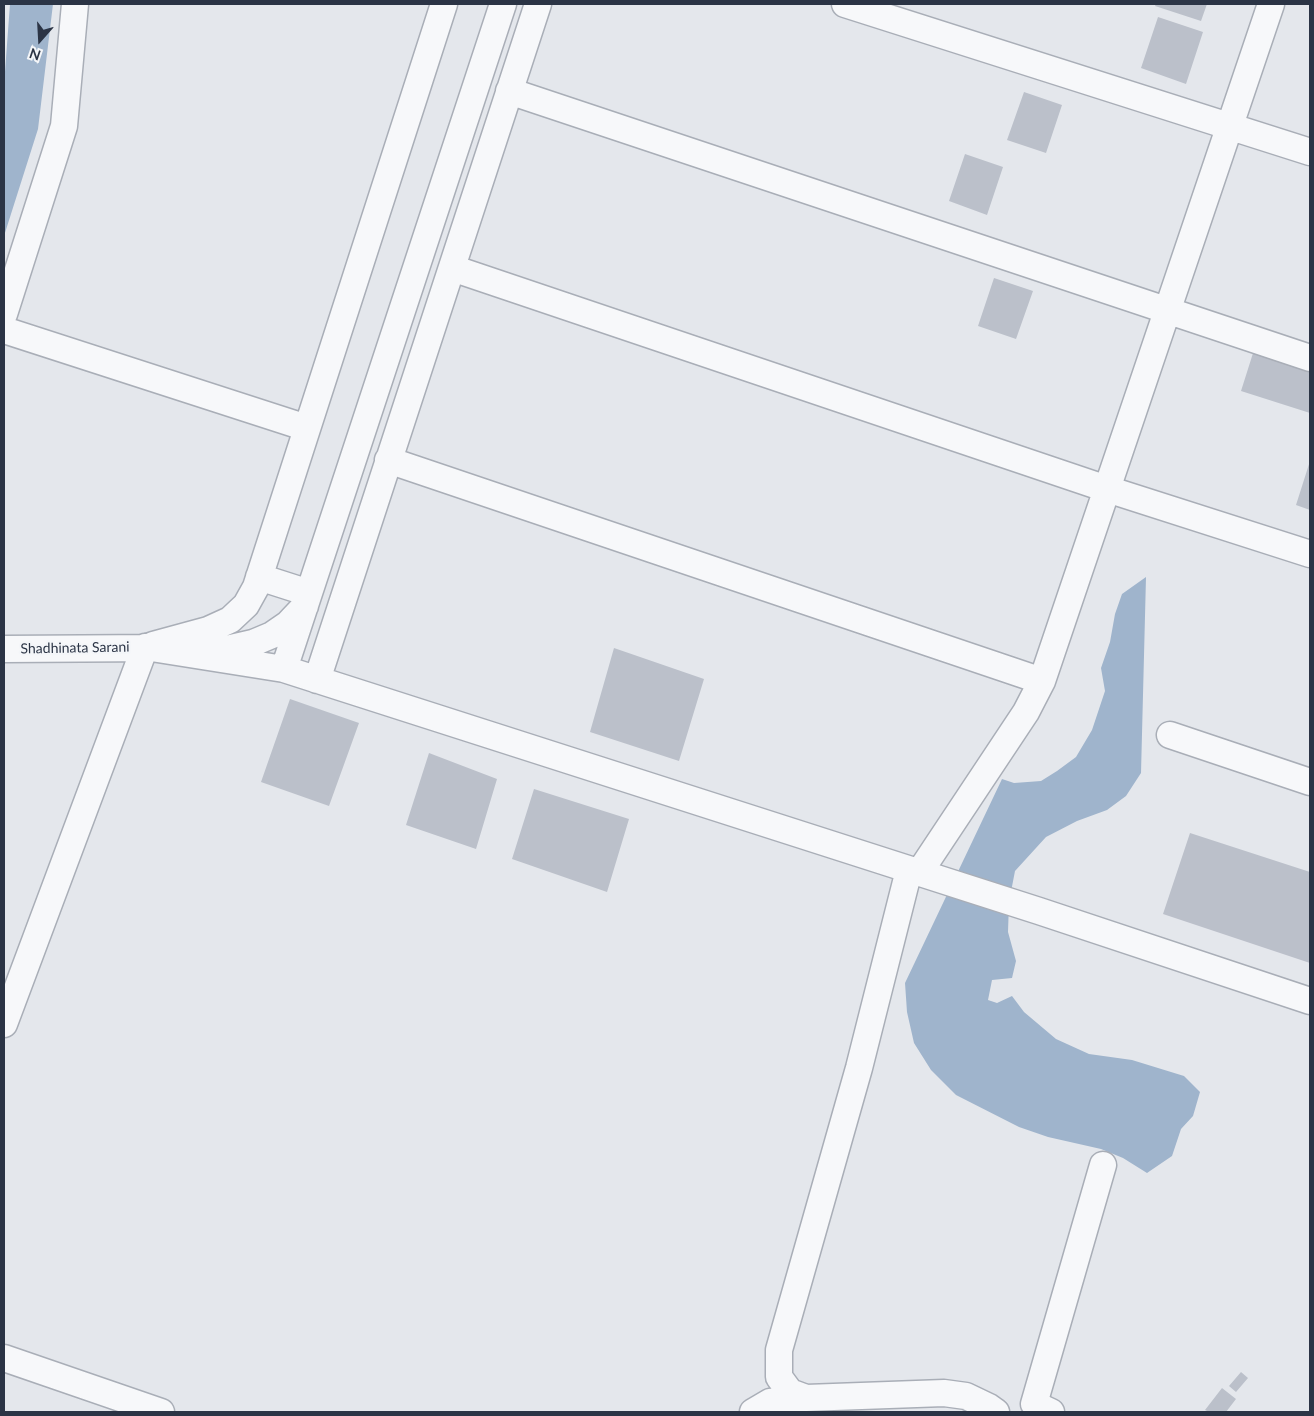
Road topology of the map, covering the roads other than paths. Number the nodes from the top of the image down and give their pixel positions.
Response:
1 (75, 4) edge
2 (444, 4) edge
3 (503, 4) edge
4 (538, 4) edge
5 (845, 4) edge
6 (1271, 4) edge
7 (509, 91) junction
8 (1231, 127) junction
9 (1310, 152) edge
10 (452, 268) junction
11 (1168, 312) junction
12 (4, 314) edge
13 (4, 330) edge
14 (1310, 358) edge
15 (307, 428) junction
16 (388, 460) junction
17 (1107, 489) junction
18 (1310, 554) edge
19 (259, 577) junction
20 (307, 600) junction
21 (145, 648) junction
22 (4, 649) edge
23 (284, 669) junction
24 (317, 680) junction
25 (1042, 681) junction
26 (1170, 735) dead end
27 (1310, 782) edge
28 (919, 873) junction
29 (1310, 1001) edge
30 (4, 1024) edge
31 (1103, 1165) dead end
32 (4, 1358) edge
33 (806, 1398) junction
34 (160, 1412) edge
35 (753, 1412) edge
36 (996, 1412) edge
37 (1051, 1412) edge

1 - 12 street
2 - 15 street
3 - 20 street
4 - 7 street
5 - 8 street
6 - 8 street
7 - 10 street
7 - 11 street
8 - 9 street
8 - 11 street
10 - 16 street
10 - 17 street
11 - 14 street
11 - 17 street
13 - 15 street
15 - 19 street
16 - 24 street
16 - 25 street
17 - 18 street
17 - 25 street
19 - 20 street
19 - 21 street
20 - 21 street
20 - 23 street
21 - 22 street, Shadhinata Sarani
21 - 23 street
21 - 30 street
23 - 24 street
24 - 28 street
25 - 28 street
26 - 27 street
28 - 29 street
28 - 33 street
31 - 37 street
32 - 34 street
33 - 35 street
33 - 36 street

